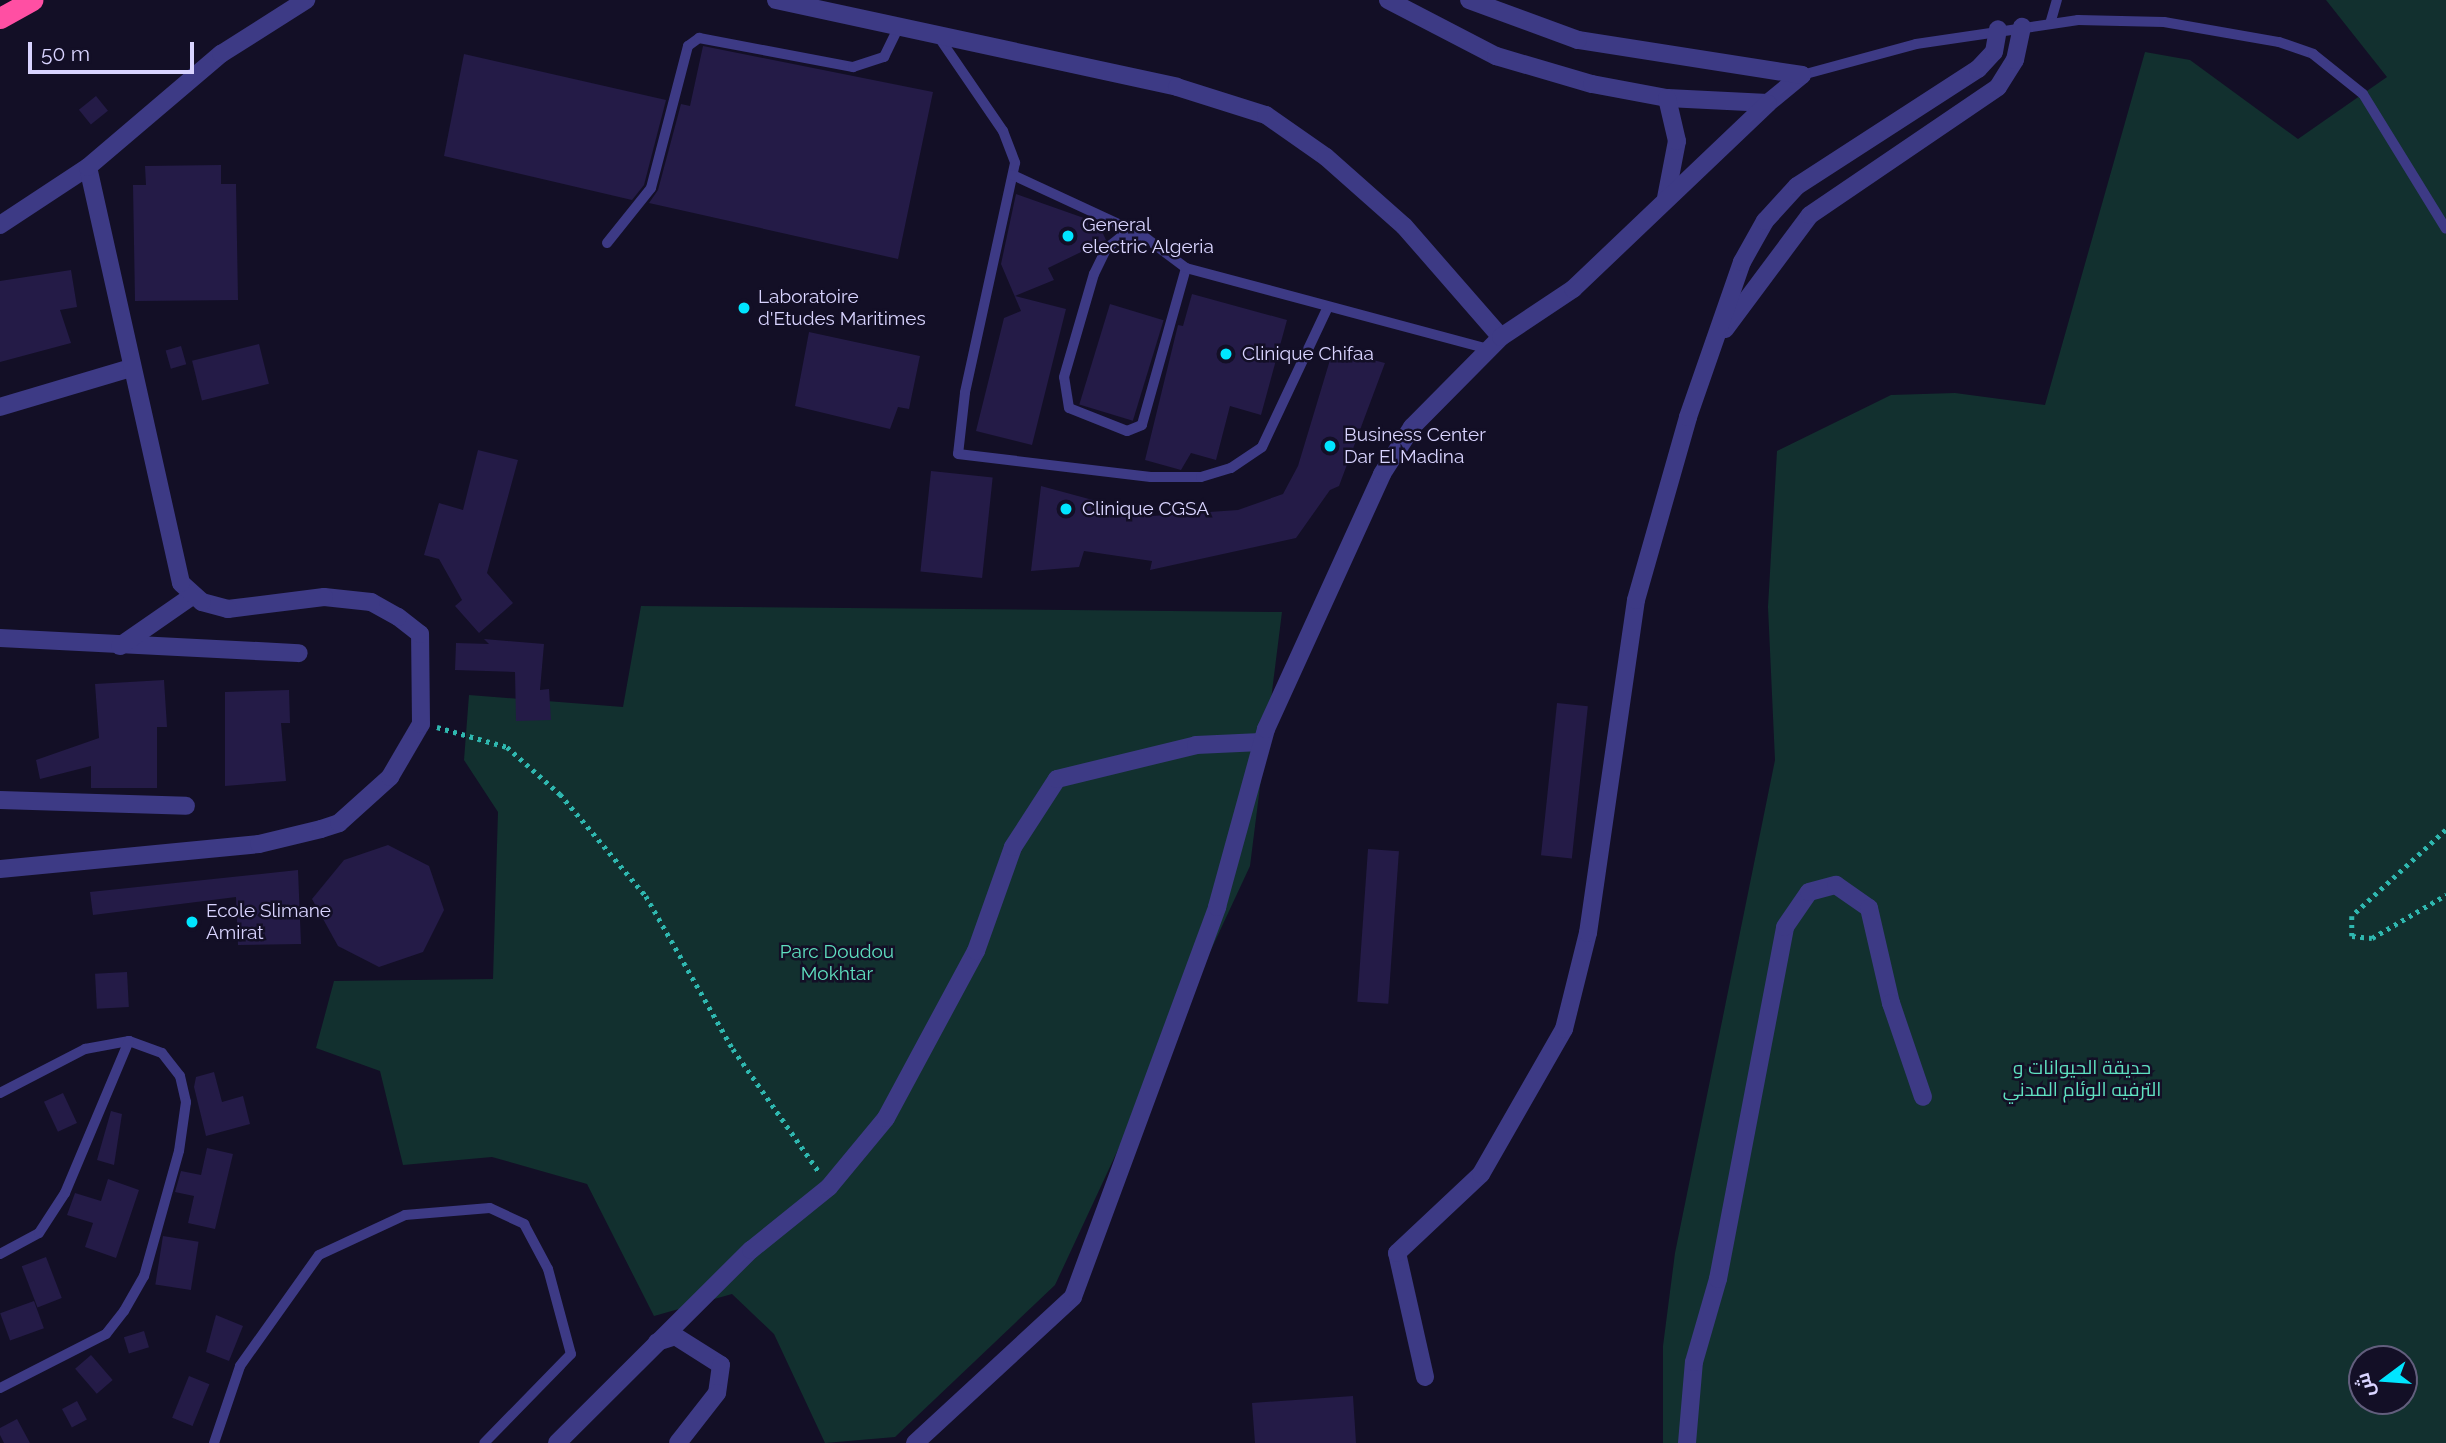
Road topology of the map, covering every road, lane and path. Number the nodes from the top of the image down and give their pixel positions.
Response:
1 (32, 0) edge
2 (306, 0) edge
3 (776, 0) edge
4 (1388, 0) edge
5 (1469, 0) edge
6 (2057, 0) edge
7 (0, 18) edge
8 (2050, 23) junction
9 (2022, 27) junction
10 (1998, 29) junction
11 (897, 30) junction
12 (940, 39) junction
13 (1802, 75) junction
14 (1667, 98) junction
15 (1768, 103) junction
16 (88, 167) junction
17 (1013, 175) junction
18 (1666, 198) junction
19 (0, 225) edge
20 (2446, 229) edge
21 (1142, 235) junction
22 (607, 243) dead end
23 (1186, 268) junction
24 (1328, 307) junction
25 (1717, 340) junction
26 (1495, 343) junction
27 (131, 368) junction
28 (0, 407) edge
29 (192, 596) junction
30 (0, 638) edge
31 (120, 646) junction
32 (299, 653) dead end
33 (421, 724) junction
34 (1261, 742) junction
35 (0, 800) edge
36 (186, 806) dead end
37 (2446, 830) edge
38 (0, 869) edge
39 (2446, 895) edge
40 (129, 1041) junction
41 (0, 1093) edge
42 (1923, 1097) dead end
43 (830, 1188) junction
44 (0, 1254) edge
45 (653, 1343) junction
46 (1425, 1377) dead end
47 (0, 1388) edge
48 (214, 1443) edge
49 (484, 1443) edge
50 (557, 1443) edge
51 (678, 1443) edge
52 (915, 1443) edge
53 (1687, 1443) edge

1 - 7 highway
2 - 16 street
3 - 11 street
4 - 14 street
5 - 13 street
6 - 8 lane
8 - 9 lane
8 - 20 lane
9 - 10 lane
9 - 25 street
10 - 13 lane
10 - 25 street
11 - 12 street
11 - 22 lane
12 - 17 lane
12 - 26 street
13 - 15 street
14 - 15 street
14 - 18 street
15 - 18 street
16 - 19 street
16 - 27 street
17 - 21 lane
17 - 24 lane
18 - 26 street
21 - 23 lane
21 - 23 lane
23 - 24 lane
24 - 26 lane
25 - 46 street
26 - 34 street
27 - 28 street
27 - 29 street
29 - 31 street
29 - 33 street
30 - 31 street
31 - 32 street
33 - 38 street
33 - 43 path
34 - 43 street
34 - 52 street
35 - 36 street
37 - 39 path
40 - 41 lane
40 - 44 lane
40 - 47 lane
42 - 53 street
43 - 45 street
45 - 50 street
45 - 51 street
48 - 49 lane

